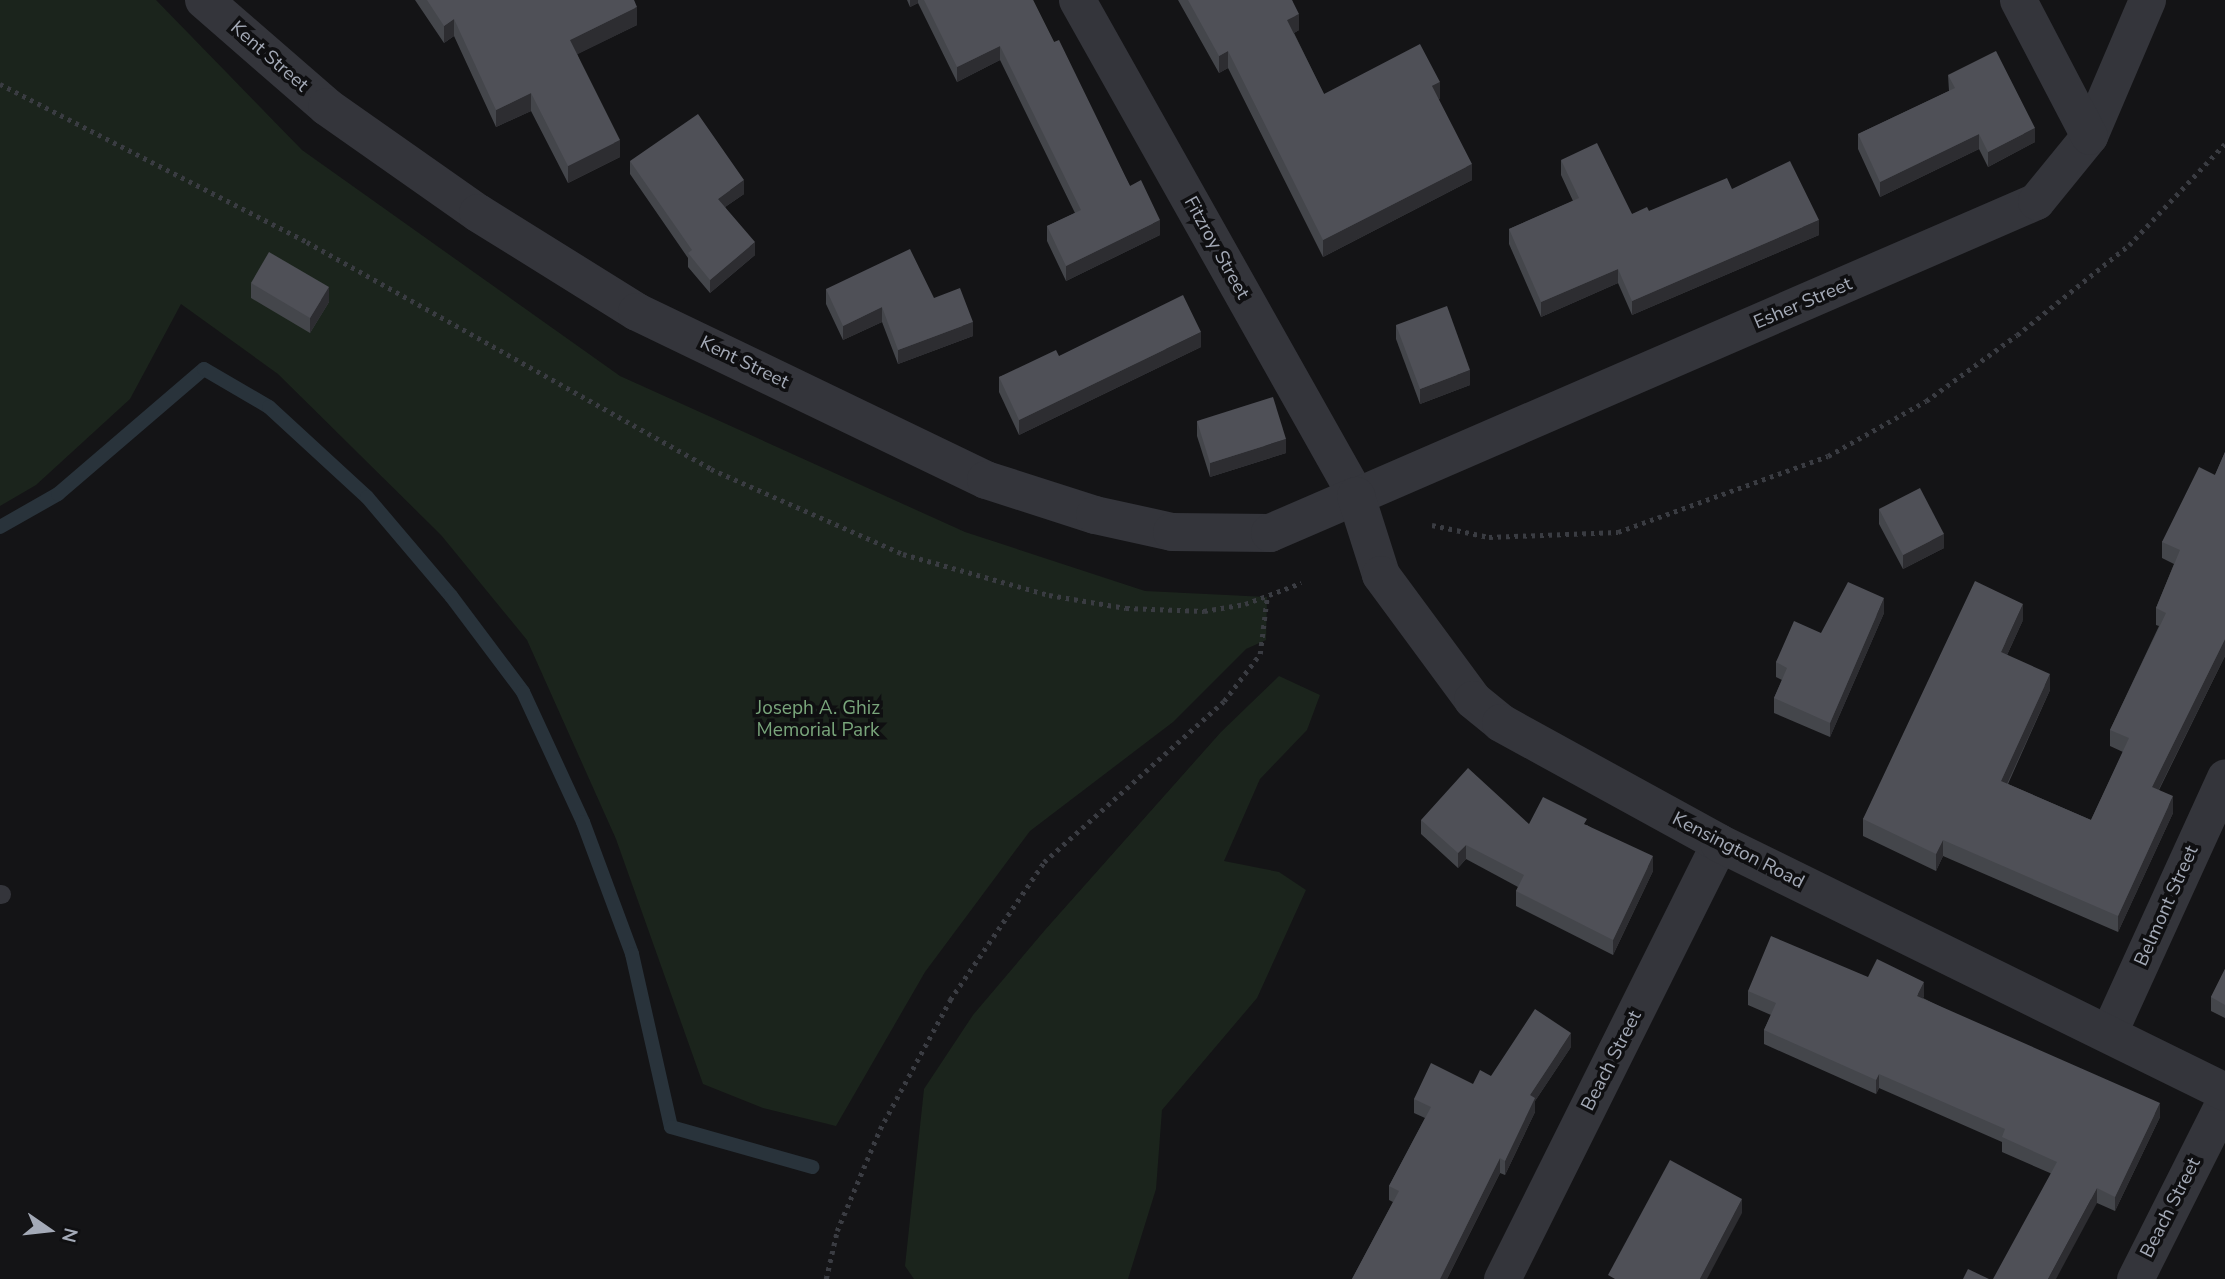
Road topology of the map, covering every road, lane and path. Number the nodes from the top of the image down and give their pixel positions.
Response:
1 (204, 0) edge
2 (1077, 0) edge
3 (2018, 0) edge
4 (2147, 0) edge
5 (0, 84) edge
6 (2089, 136) junction
7 (2225, 144) edge
8 (1356, 496) junction
9 (1432, 525) dead end
10 (1301, 583) dead end
11 (1267, 597) junction
12 (2225, 778) edge
13 (1719, 843) junction
14 (2108, 1034) junction
15 (2225, 1092) edge
16 (2225, 1100) edge
17 (826, 1279) edge
18 (1502, 1279) edge
19 (2135, 1279) edge

1 - 8 street, Kent Street
2 - 8 street, Fitzroy Street
3 - 6 street
4 - 6 street, Esher Street
5 - 11 path
6 - 8 street, Esher Street
7 - 9 path
8 - 13 street, Kensington Road
10 - 11 path
11 - 17 path
12 - 14 street, Belmont Street
13 - 14 street, Kensington Road
13 - 18 street, Beach Street
14 - 15 street, Kensington Road
16 - 19 street, Beach Street

